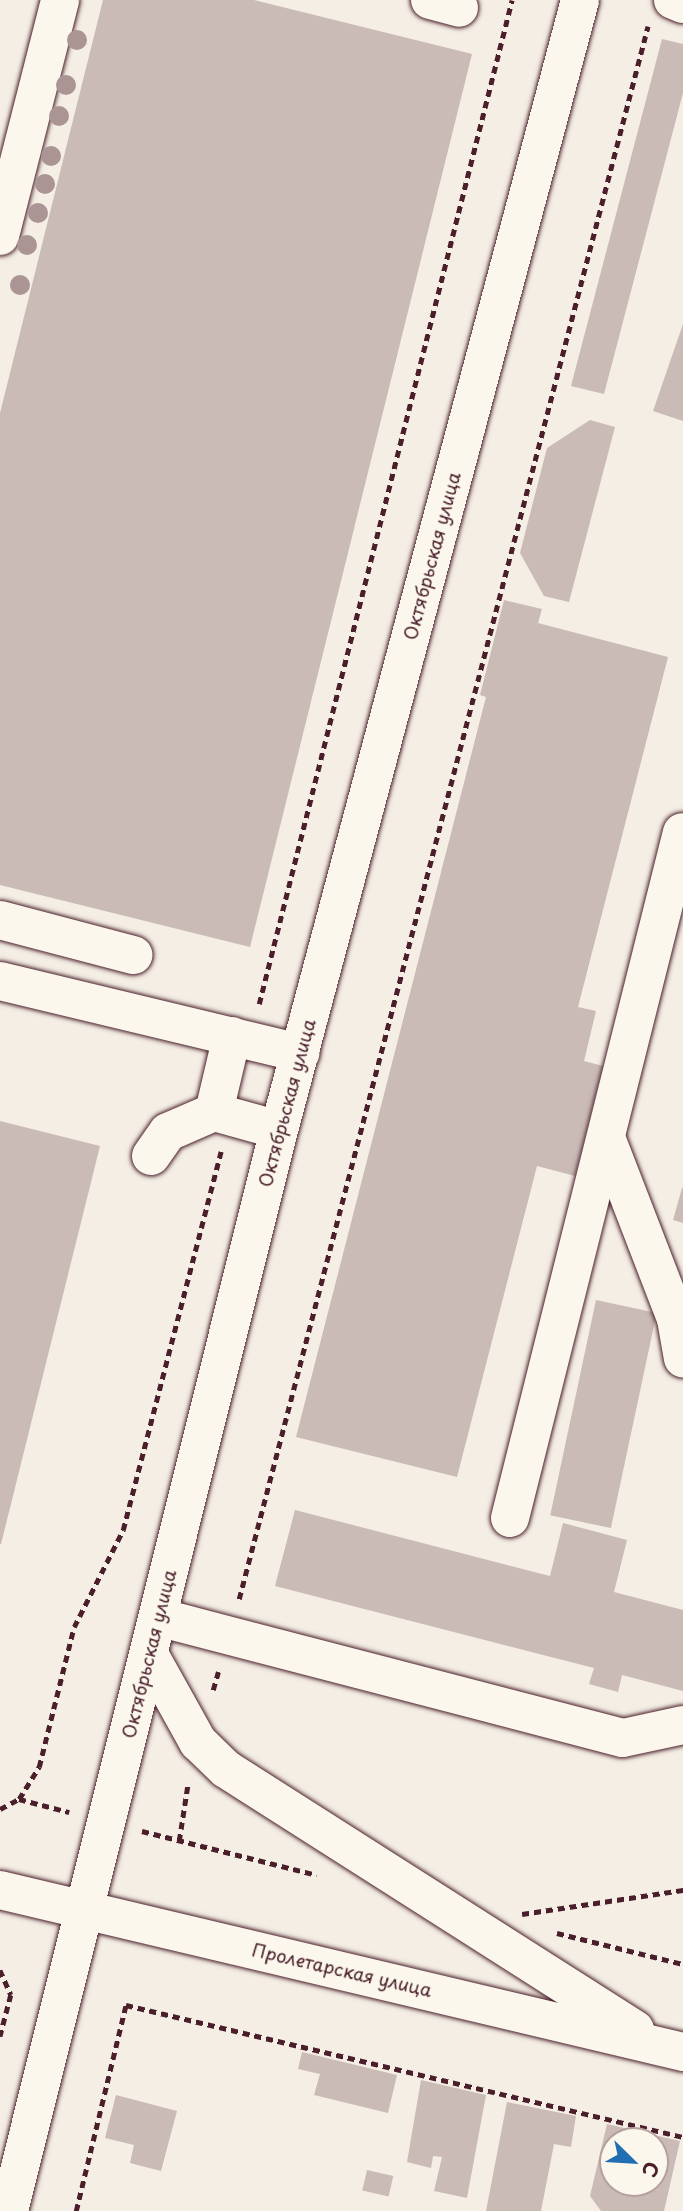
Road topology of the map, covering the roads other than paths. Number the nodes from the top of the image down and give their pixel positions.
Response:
1 (60, 0) edge
2 (580, 0) edge
3 (0, 236) edge
4 (682, 830) edge
5 (0, 920) edge
6 (133, 956) dead end
7 (0, 981) edge
8 (241, 1039) junction
9 (300, 1053) junction
10 (222, 1114) junction
11 (279, 1130) junction
12 (607, 1140) junction
13 (151, 1156) dead end
14 (683, 1359) edge
15 (510, 1518) dead end
16 (158, 1617) junction
17 (149, 1654) junction
18 (683, 1725) edge
19 (0, 1890) edge
20 (86, 1910) junction
21 (672, 2049) edge
22 (9, 2211) edge

1 - 3 main road
2 - 9 main road, Октябрьская улица
4 - 12 main road
5 - 6 main road
7 - 8 main road
8 - 9 main road
8 - 10 main road
9 - 11 main road, Октябрьская улица
10 - 11 main road
10 - 13 main road
11 - 16 main road, Октябрьская улица
12 - 14 main road
12 - 15 main road
16 - 17 main road, Октябрьская улица
16 - 18 main road
17 - 20 main road, Октябрьская улица
17 - 21 main road
19 - 20 main road, Пролетарская улица
20 - 21 main road, Пролетарская улица
20 - 22 main road, Октябрьская улица

